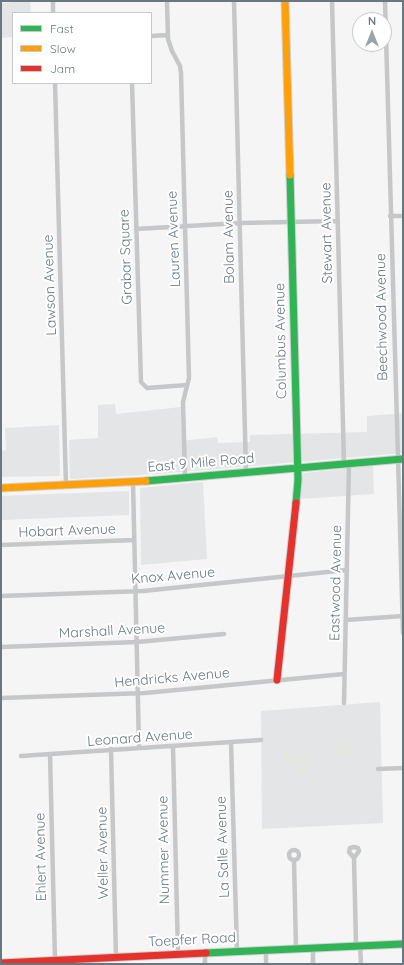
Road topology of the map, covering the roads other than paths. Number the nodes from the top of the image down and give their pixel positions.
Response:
1 (53, 1) edge
2 (167, 1) edge
3 (234, 1) edge
4 (285, 1) edge
5 (332, 1) edge
6 (384, 1) edge
7 (53, 12) edge
8 (168, 34) junction
9 (152, 36) edge
10 (55, 84) edge
11 (132, 84) edge
12 (390, 216) junction
13 (403, 216) edge
14 (338, 220) junction
15 (291, 222) junction
16 (240, 223) junction
17 (185, 226) junction
18 (136, 230) junction
19 (187, 385) junction
20 (400, 459) edge
21 (347, 463) junction
22 (298, 468) junction
23 (246, 472) junction
24 (185, 478) junction
25 (133, 482) junction
26 (66, 486) junction
27 (1, 488) edge
28 (134, 540) junction
29 (1, 545) edge
30 (347, 570) junction
31 (287, 576) junction
32 (135, 591) junction
33 (1, 596) edge
34 (403, 616) edge
35 (346, 620) junction
36 (403, 633) edge
37 (224, 634) dead end
38 (137, 642) junction
39 (1, 647) edge
40 (344, 674) junction
41 (277, 680) junction
42 (138, 692) junction
43 (1, 698) edge
44 (344, 703) dead end
45 (260, 740) dead end
46 (231, 742) junction
47 (173, 746) junction
48 (139, 747) junction
49 (111, 749) junction
50 (50, 754) junction
51 (21, 756) dead end
52 (403, 768) edge
53 (378, 769) dead end
54 (354, 858) dead end
55 (294, 860) dead end
56 (403, 944) edge
57 (358, 945) junction
58 (296, 948) junction
59 (313, 948) junction
60 (266, 950) junction
61 (236, 951) junction
62 (205, 953) junction
63 (178, 954) junction
64 (116, 957) junction
65 (55, 960) junction
66 (1, 963) edge
67 (205, 964) edge
68 (266, 964) edge
69 (313, 964) edge
70 (361, 964) edge

1 - 7 street
2 - 8 street, Lauren Avenue
3 - 16 street, Bolam Avenue
4 - 15 street, Columbus Avenue
5 - 14 street, Stewart Avenue
6 - 12 street, Beechwood Avenue
8 - 9 street
8 - 17 street, Lauren Avenue
10 - 26 street, Lawson Avenue
11 - 18 street, Grabar Square
12 - 13 street
12 - 20 street, Beechwood Avenue
14 - 15 street
14 - 21 street, Stewart Avenue
15 - 16 street
15 - 22 street, Columbus Avenue
16 - 17 street
16 - 23 street, Bolam Avenue
17 - 18 street
17 - 19 street, Lauren Avenue
18 - 19 street, Grabar Square
19 - 24 street, Lauren Avenue
20 - 21 street, East 9 Mile Road
20 - 34 street, Beechwood Avenue
21 - 22 street, East 9 Mile Road
21 - 30 street, Eastwood Avenue
22 - 23 street, East 9 Mile Road
22 - 31 street, Columbus Avenue
23 - 24 street, East 9 Mile Road
24 - 25 street, East 9 Mile Road
25 - 26 street, East 9 Mile Road
25 - 28 street
26 - 27 street, East 9 Mile Road
28 - 29 street, Hobart Avenue
28 - 32 street
30 - 31 street, Knox Avenue
30 - 35 street, Eastwood Avenue
31 - 32 street, Knox Avenue
31 - 41 street, Columbus Avenue
32 - 33 street, Knox Avenue
32 - 38 street
34 - 35 street
34 - 36 street, Beechwood Avenue
35 - 40 street, Eastwood Avenue
37 - 38 street, Marshall Avenue
38 - 39 street, Marshall Avenue
38 - 42 street
40 - 41 street, Hendricks Avenue
40 - 44 street, Eastwood Avenue
41 - 42 street, Hendricks Avenue
42 - 43 street, Hendricks Avenue
42 - 48 street
45 - 46 street, Leonard Avenue
46 - 47 street, Leonard Avenue
46 - 61 street, La Salle Avenue
47 - 48 street, Leonard Avenue
47 - 63 street, Nummer Avenue
48 - 49 street, Leonard Avenue
49 - 50 street, Leonard Avenue
49 - 64 street, Weller Avenue
50 - 51 street, Leonard Avenue
50 - 65 street, Ehlert Avenue
52 - 53 street
54 - 57 street
55 - 58 street
56 - 57 street, Toepfer Road
57 - 59 street, Toepfer Road
57 - 70 street
58 - 59 street, Toepfer Road
58 - 60 street, Toepfer Road
59 - 69 street
60 - 61 street, Toepfer Road
60 - 68 street
61 - 62 street, Toepfer Road
62 - 63 street, Toepfer Road
62 - 67 street
63 - 64 street, Toepfer Road
64 - 65 street, Toepfer Road
65 - 66 street, Toepfer Road

